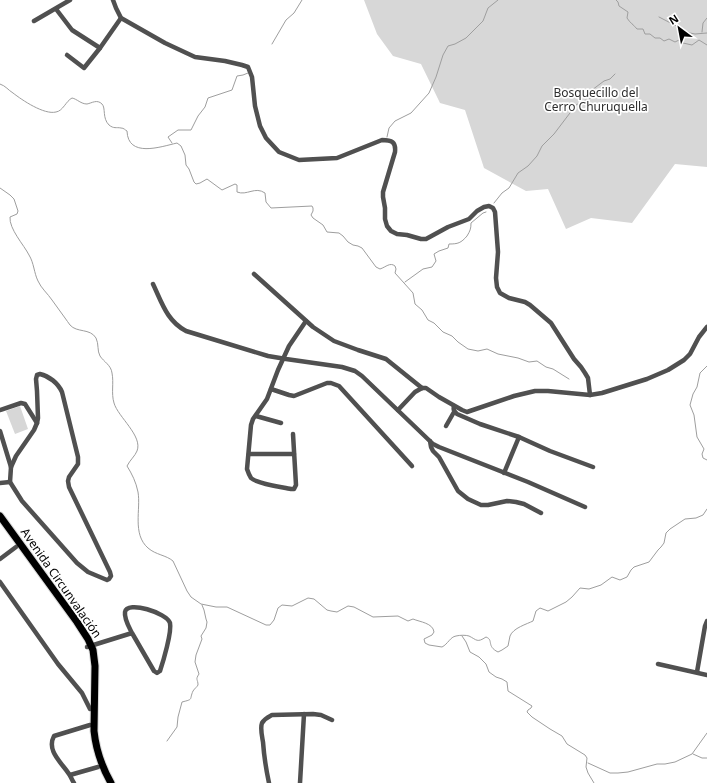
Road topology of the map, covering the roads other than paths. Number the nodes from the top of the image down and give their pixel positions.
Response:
1 (70, 0) edge
2 (113, 0) edge
3 (56, 9) junction
4 (121, 18) junction
5 (34, 22) dead end
6 (100, 48) junction
7 (67, 55) dead end
8 (254, 274) dead end
9 (153, 284) dead end
10 (306, 321) junction
11 (707, 327) edge
12 (283, 359) junction
13 (422, 388) junction
14 (271, 389) junction
15 (590, 395) junction
16 (454, 406) junction
17 (0, 410) edge
18 (398, 410) junction
19 (454, 412) junction
20 (256, 416) junction
21 (37, 423) junction
22 (281, 423) dead end
23 (446, 426) dead end
24 (0, 432) edge
25 (293, 434) dead end
26 (519, 437) junction
27 (430, 441) junction
28 (249, 454) junction
29 (294, 454) junction
30 (412, 466) dead end
31 (11, 467) junction
32 (592, 467) dead end
33 (504, 473) junction
34 (10, 482) junction
35 (0, 483) edge
36 (584, 506) dead end
37 (542, 513) dead end
38 (0, 516) edge
39 (0, 524) edge
40 (16, 547) junction
41 (0, 559) edge
42 (0, 582) edge
43 (707, 621) edge
44 (705, 631) edge
45 (132, 633) junction
46 (89, 646) junction
47 (658, 664) dead end
48 (697, 672) junction
49 (707, 675) edge
50 (90, 709) junction
51 (304, 714) junction
52 (332, 720) dead end
53 (90, 726) junction
54 (98, 767) junction
55 (70, 775) junction
56 (74, 783) edge
57 (106, 783) edge
58 (111, 783) edge
59 (269, 783) edge
60 (300, 783) edge

1 - 3 street
2 - 4 street
3 - 5 street
3 - 6 street
4 - 6 street
4 - 15 street
6 - 7 street
8 - 10 street
9 - 12 street
10 - 12 street
10 - 13 street
11 - 15 street
12 - 14 street
12 - 18 street
13 - 16 street
13 - 18 street
14 - 20 street
14 - 30 street
15 - 16 street
16 - 19 street
17 - 21 street
18 - 27 street
19 - 23 street
19 - 26 street
20 - 22 street
20 - 28 street
21 - 31 street
21 - 34 street
24 - 31 street
25 - 29 street
26 - 32 street
26 - 33 street
27 - 33 street
27 - 37 street
28 - 29 street
28 - 29 street
31 - 34 street
33 - 36 street
34 - 35 street
38 - 46 main road, Avenida Circunvalación
39 - 40 main road, Avenida Circunvalación
40 - 41 street
40 - 46 main road, Avenida Circunvalación
42 - 50 street
43 - 44 street
44 - 48 street
45 - 45 street
45 - 46 street
46 - 50 main road, Avenida Circunvalación
46 - 58 main road, Avenida Circunvalación
47 - 48 street
48 - 49 street
50 - 53 main road, Avenida Circunvalación
51 - 52 street
51 - 59 street
51 - 60 street
53 - 54 main road, Avenida Circunvalación
53 - 55 street
54 - 55 street
54 - 57 main road, Avenida Circunvalación
55 - 56 street

